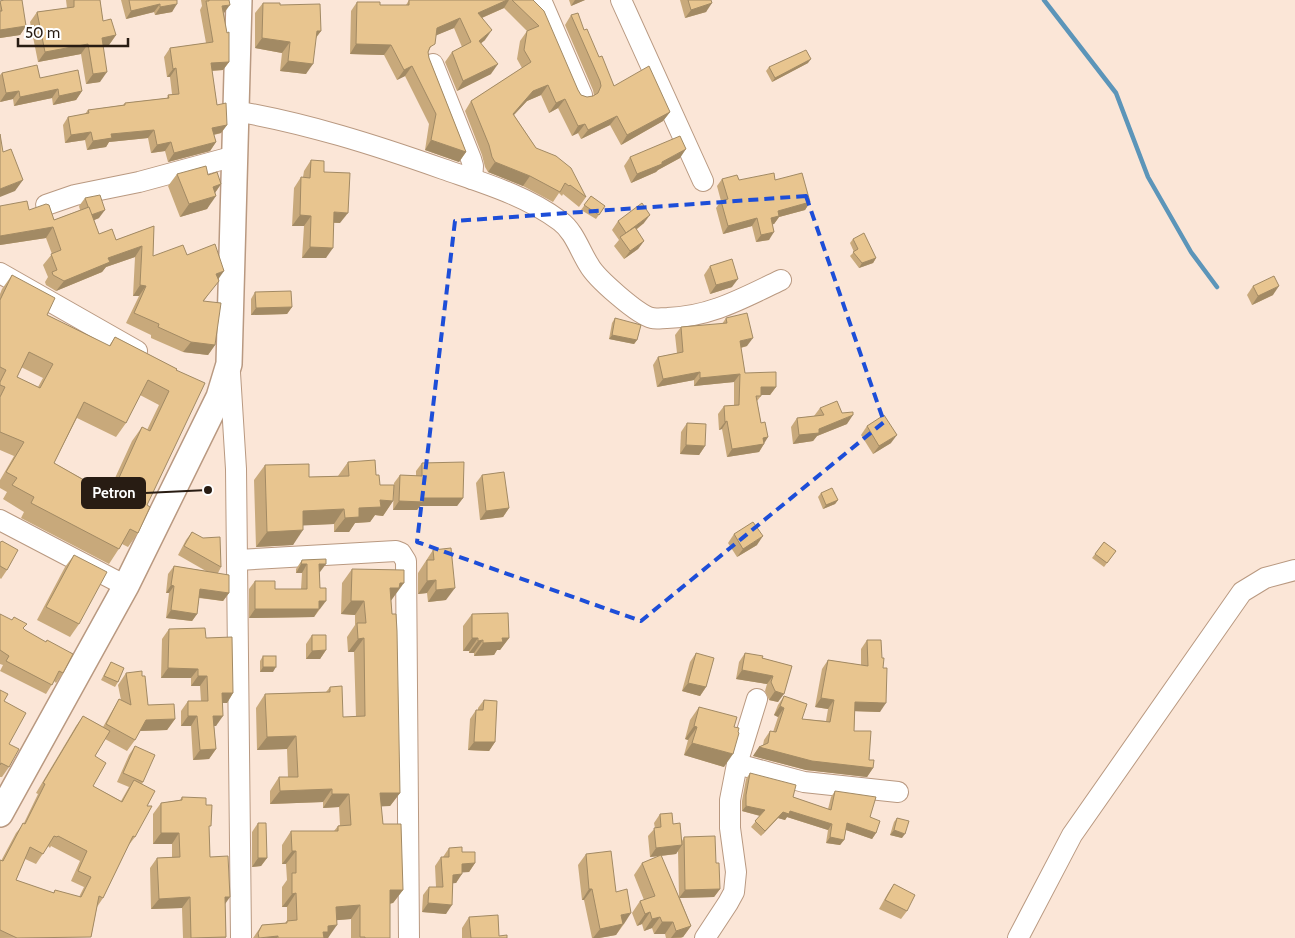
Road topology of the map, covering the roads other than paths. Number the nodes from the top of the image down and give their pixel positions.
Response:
1 (239, 0) edge
2 (541, 0) edge
3 (621, 0) edge
4 (433, 64) edge
5 (582, 95) edge
6 (235, 111) junction
7 (235, 156) junction
8 (472, 179) junction
9 (704, 181) dead end
10 (46, 205) edge
11 (0, 273) edge
12 (781, 280) dead end
13 (155, 361) edge
14 (229, 364) junction
15 (0, 520) edge
16 (238, 560) junction
17 (1295, 570) edge
18 (126, 586) junction
19 (757, 699) dead end
20 (737, 764) junction
21 (898, 792) dead end
22 (0, 814) edge
23 (241, 938) edge
24 (409, 938) edge
25 (705, 938) edge
26 (1018, 938) edge

1 - 6 main road
2 - 5 street
3 - 9 street
4 - 8 street
6 - 7 main road
6 - 8 street
7 - 10 street
7 - 14 main road
8 - 12 street
11 - 13 street
14 - 16 street
14 - 18 main road
15 - 18 street
16 - 23 street
16 - 24 street
17 - 26 street
18 - 22 main road
19 - 20 street
20 - 21 street
20 - 25 street

